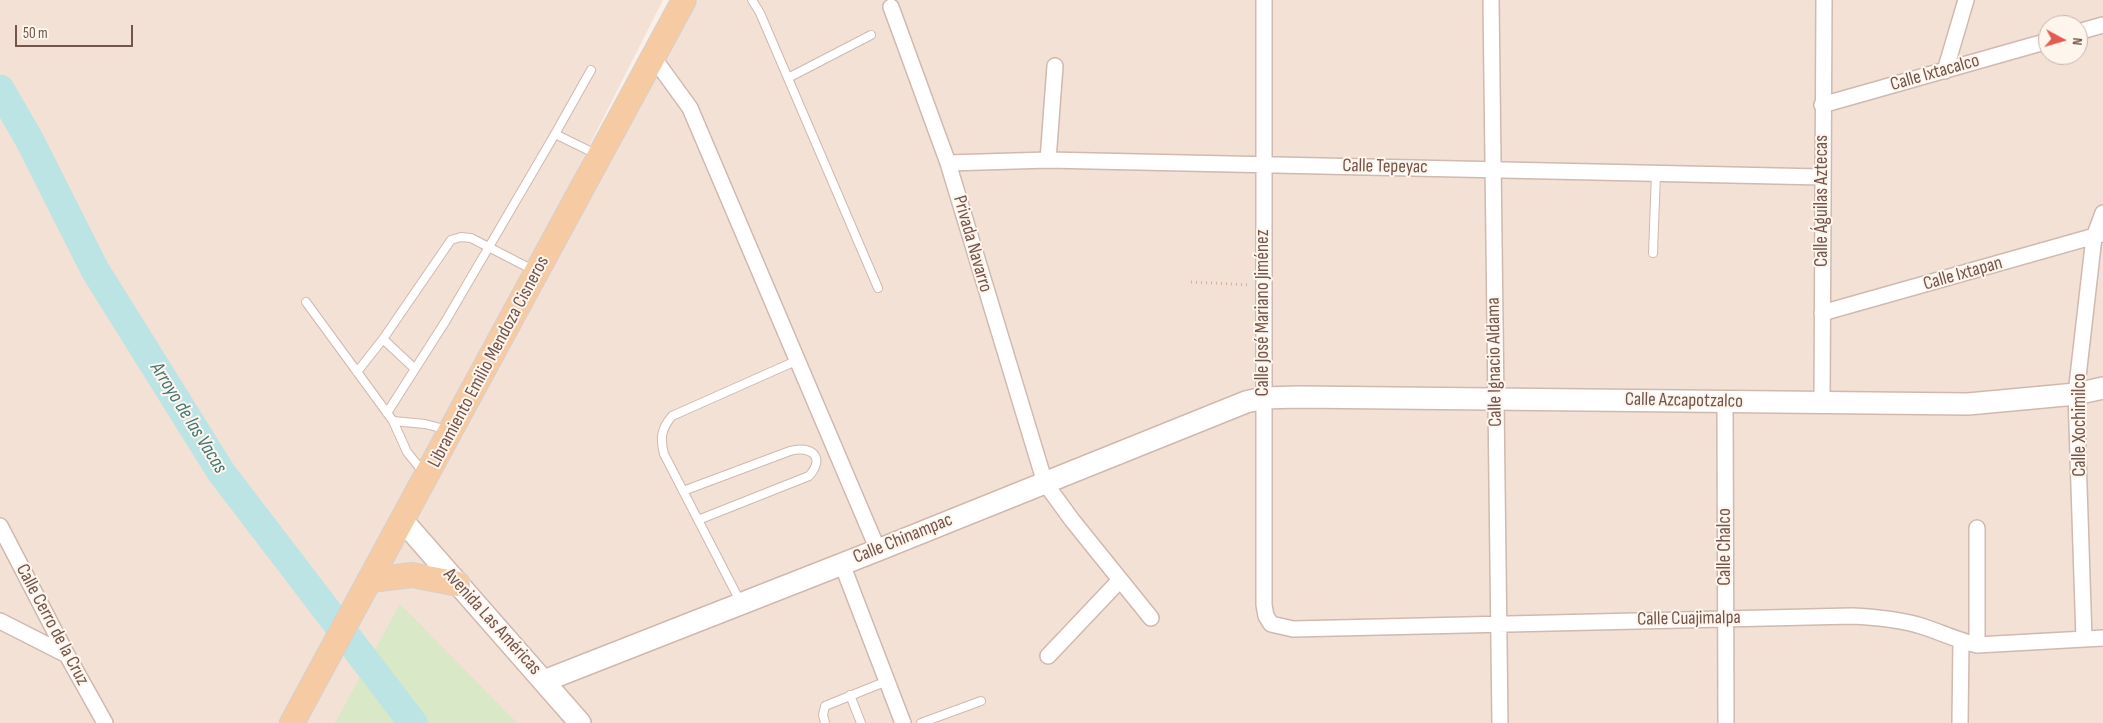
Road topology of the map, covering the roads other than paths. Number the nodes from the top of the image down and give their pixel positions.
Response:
1 (684, 0) edge
2 (752, 0) edge
3 (1264, 0) edge
4 (1491, 0) edge
5 (1824, 0) edge
6 (1966, 0) edge
7 (891, 7) dead end
8 (2103, 25) edge
9 (2088, 29) edge
10 (871, 35) dead end
11 (2038, 44) edge
12 (653, 57) junction
13 (1055, 66) dead end
14 (592, 70) dead end
15 (1945, 71) junction
16 (788, 78) junction
17 (1822, 105) junction
18 (555, 134) junction
19 (600, 156) junction
20 (1048, 160) junction
21 (948, 163) junction
22 (1264, 164) junction
23 (1493, 169) junction
24 (1656, 173) junction
25 (1822, 177) junction
26 (2103, 213) edge
27 (2099, 235) edge
28 (489, 246) junction
29 (1653, 253) dead end
30 (537, 272) junction
31 (878, 288) dead end
32 (306, 302) dead end
33 (1822, 313) junction
34 (383, 339) junction
35 (798, 360) junction
36 (415, 369) junction
37 (357, 372) junction
38 (2103, 388) edge
39 (2076, 394) junction
40 (1263, 398) junction
41 (1495, 399) junction
42 (1725, 402) junction
43 (1822, 403) junction
44 (387, 413) junction
45 (393, 421) junction
46 (452, 430) junction
47 (427, 476) junction
48 (1045, 483) junction
49 (682, 491) junction
50 (698, 520) junction
51 (403, 521) junction
52 (0, 526) edge
53 (1977, 528) dead end
54 (878, 550) junction
55 (842, 564) junction
56 (371, 580) junction
57 (1120, 580) junction
58 (458, 584) junction
59 (741, 603) junction
60 (1151, 618) dead end
61 (1725, 618) junction
62 (0, 621) edge
63 (1271, 624) joint
64 (1499, 624) junction
65 (2103, 638) edge
66 (2084, 639) junction
67 (1961, 641) junction
68 (1977, 645) junction
69 (67, 655) junction
70 (1048, 656) dead end
71 (544, 681) junction
72 (887, 681) junction
73 (850, 695) junction
74 (981, 701) dead end
75 (106, 723) edge
76 (292, 723) edge
77 (580, 723) edge
78 (825, 723) edge
79 (862, 723) edge
80 (903, 723) edge
81 (921, 723) edge
82 (1500, 723) edge
83 (1726, 723) edge
84 (1960, 723) edge

1 - 12 main road, Libramiento Emilio Mendoza Cisneros
2 - 16 lane
3 - 22 street, Calle José Mariano Jiménez
4 - 23 street, Calle Ignacio Aldama
5 - 17 street, Calle Águilas Aztecas
6 - 15 street
7 - 21 street, Privada Navarro
8 - 9 street
10 - 16 lane
11 - 15 street, Calle Ixtacalco
12 - 19 main road, Libramiento Emilio Mendoza Cisneros
12 - 35 street
13 - 20 street
14 - 18 lane
15 - 17 street, Calle Ixtacalco
16 - 31 lane
17 - 25 street, Calle Águilas Aztecas
18 - 19 lane
18 - 28 lane
19 - 30 main road, Libramiento Emilio Mendoza Cisneros
20 - 21 street, Calle Tepeyac
20 - 22 street, Calle Tepeyac
21 - 48 street, Privada Navarro
22 - 23 street, Calle Tepeyac
22 - 40 street, Calle José Mariano Jiménez
23 - 24 street, Calle Tepeyac
23 - 41 street, Calle Ignacio Aldama
24 - 25 street, Calle Tepeyac
24 - 29 lane
25 - 33 street, Calle Águilas Aztecas
26 - 27 street, Calle Xochimilco
27 - 33 street, Calle Ixtapan
27 - 39 street, Calle Xochimilco
28 - 30 lane
28 - 34 lane
28 - 36 lane
30 - 46 main road, Libramiento Emilio Mendoza Cisneros
32 - 37 lane
33 - 43 street, Calle Águilas Aztecas
34 - 36 lane
34 - 37 lane
35 - 49 lane
35 - 54 street
36 - 44 lane
37 - 44 lane
38 - 39 street, Calle Azcapotzalco
39 - 43 street, Calle Azcapotzalco
39 - 66 street, Calle Xochimilco
40 - 41 street, Calle Azcapotzalco
40 - 48 street, Calle Chinampac
40 - 63 street, Calle José Mariano Jiménez
41 - 42 street, Calle Azcapotzalco
41 - 64 street, Calle Ignacio Aldama
42 - 43 street, Calle Azcapotzalco
42 - 61 street, Calle Chalco
44 - 45 lane
45 - 46 lane
45 - 47 lane
46 - 47 main road, Libramiento Emilio Mendoza Cisneros
47 - 51 main road, Libramiento Emilio Mendoza Cisneros
48 - 54 street, Calle Chinampac
48 - 57 street
49 - 50 lane
49 - 50 lane
50 - 59 lane
51 - 56 main road, Libramiento Emilio Mendoza Cisneros
51 - 58 street, Avenida Las Américas
52 - 69 street, Calle Cerro de la Cruz
53 - 68 street
54 - 55 street, Calle Chinampac
55 - 59 street, Calle Chinampac
55 - 72 street
56 - 58 main road
56 - 76 main road, Libramiento Emilio Mendoza Cisneros
57 - 60 street
57 - 70 street
58 - 71 street, Avenida Las Américas
59 - 71 street, Calle Chinampac
61 - 64 street, Calle Cuajimalpa
61 - 67 street, Calle Cuajimalpa
61 - 83 street, Calle Chalco
62 - 69 street
63 - 64 street, Calle Cuajimalpa
64 - 82 street, Calle Ignacio Aldama
65 - 66 street, Calle Cuajimalpa
66 - 68 street, Calle Cuajimalpa
67 - 68 street, Calle Cuajimalpa
67 - 84 street
69 - 75 street, Calle Cerro de la Cruz
71 - 77 street, Avenida Las Américas
72 - 73 lane
72 - 80 street
73 - 78 lane
73 - 79 lane
74 - 81 lane

